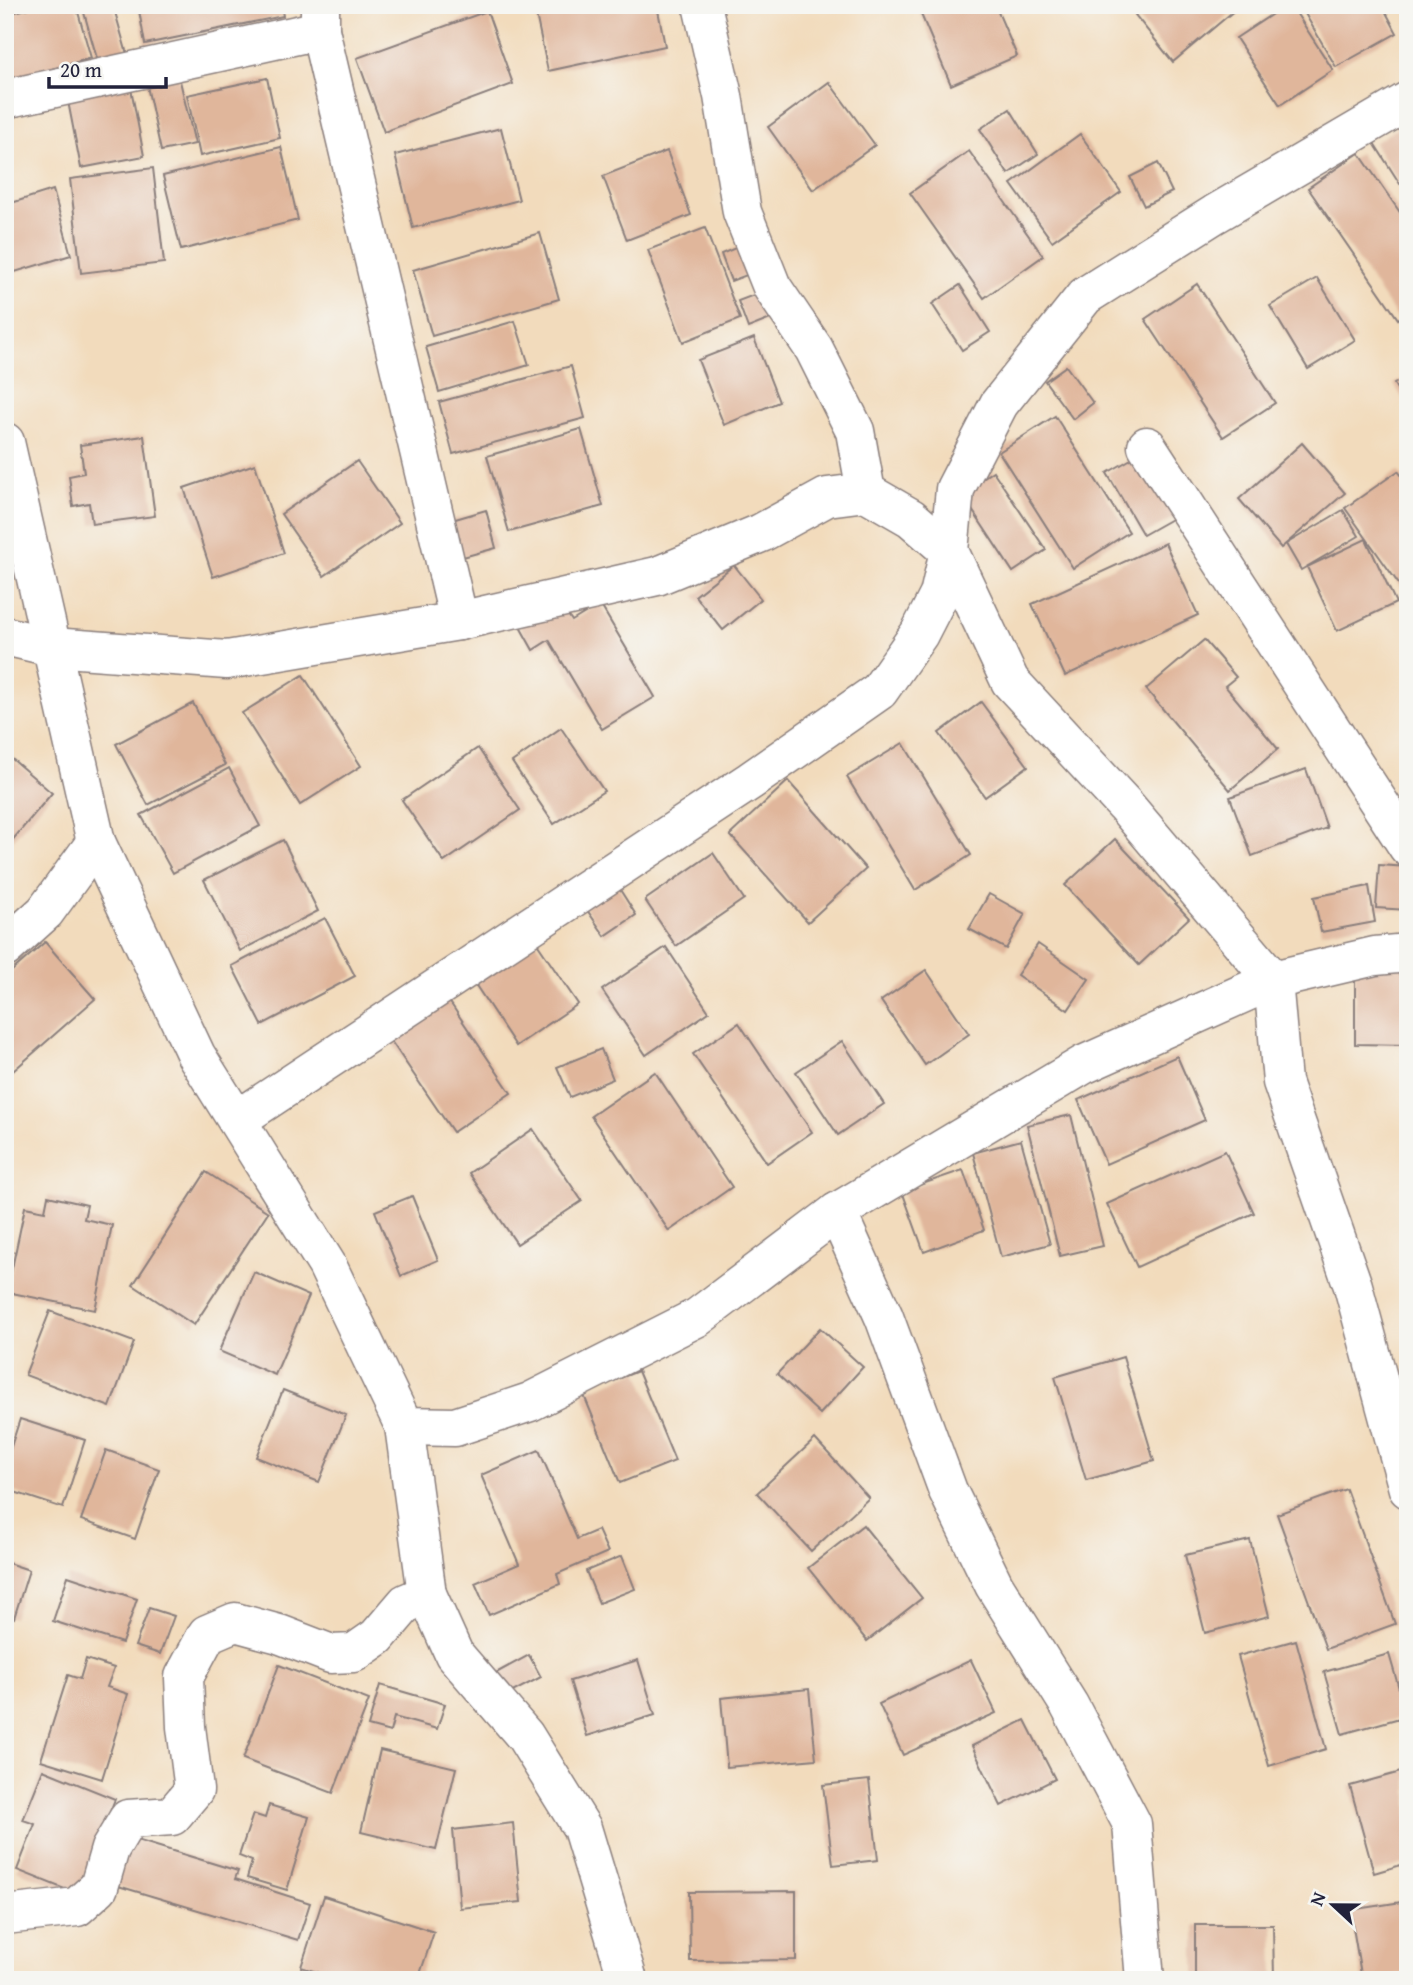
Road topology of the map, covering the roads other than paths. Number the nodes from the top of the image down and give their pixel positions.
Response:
1 (702, 5) edge
2 (320, 18) edge
3 (5, 99) edge
4 (1408, 101) edge
5 (5, 442) edge
6 (1147, 446) dead end
7 (866, 492) junction
8 (949, 551) junction
9 (459, 621) junction
10 (5, 636) edge
11 (52, 647) junction
12 (96, 842) junction
13 (1408, 847) edge
14 (5, 948) edge
15 (1408, 953) edge
16 (1273, 980) junction
17 (237, 1120) junction
18 (837, 1212) junction
19 (404, 1426) junction
20 (1408, 1489) edge
21 (427, 1594) junction
22 (5, 1915) edge
23 (628, 1980) edge
24 (1145, 1980) edge

1 - 7 street
2 - 3 street
2 - 9 street
4 - 8 street
5 - 11 street
6 - 13 street
7 - 8 street
7 - 9 street
8 - 16 street
8 - 17 street
9 - 11 street
10 - 11 street
11 - 12 street
12 - 14 street
12 - 17 street
15 - 16 street
16 - 18 street
16 - 20 street
17 - 19 street
18 - 19 street
18 - 24 street
19 - 21 street
21 - 22 street
21 - 23 street

